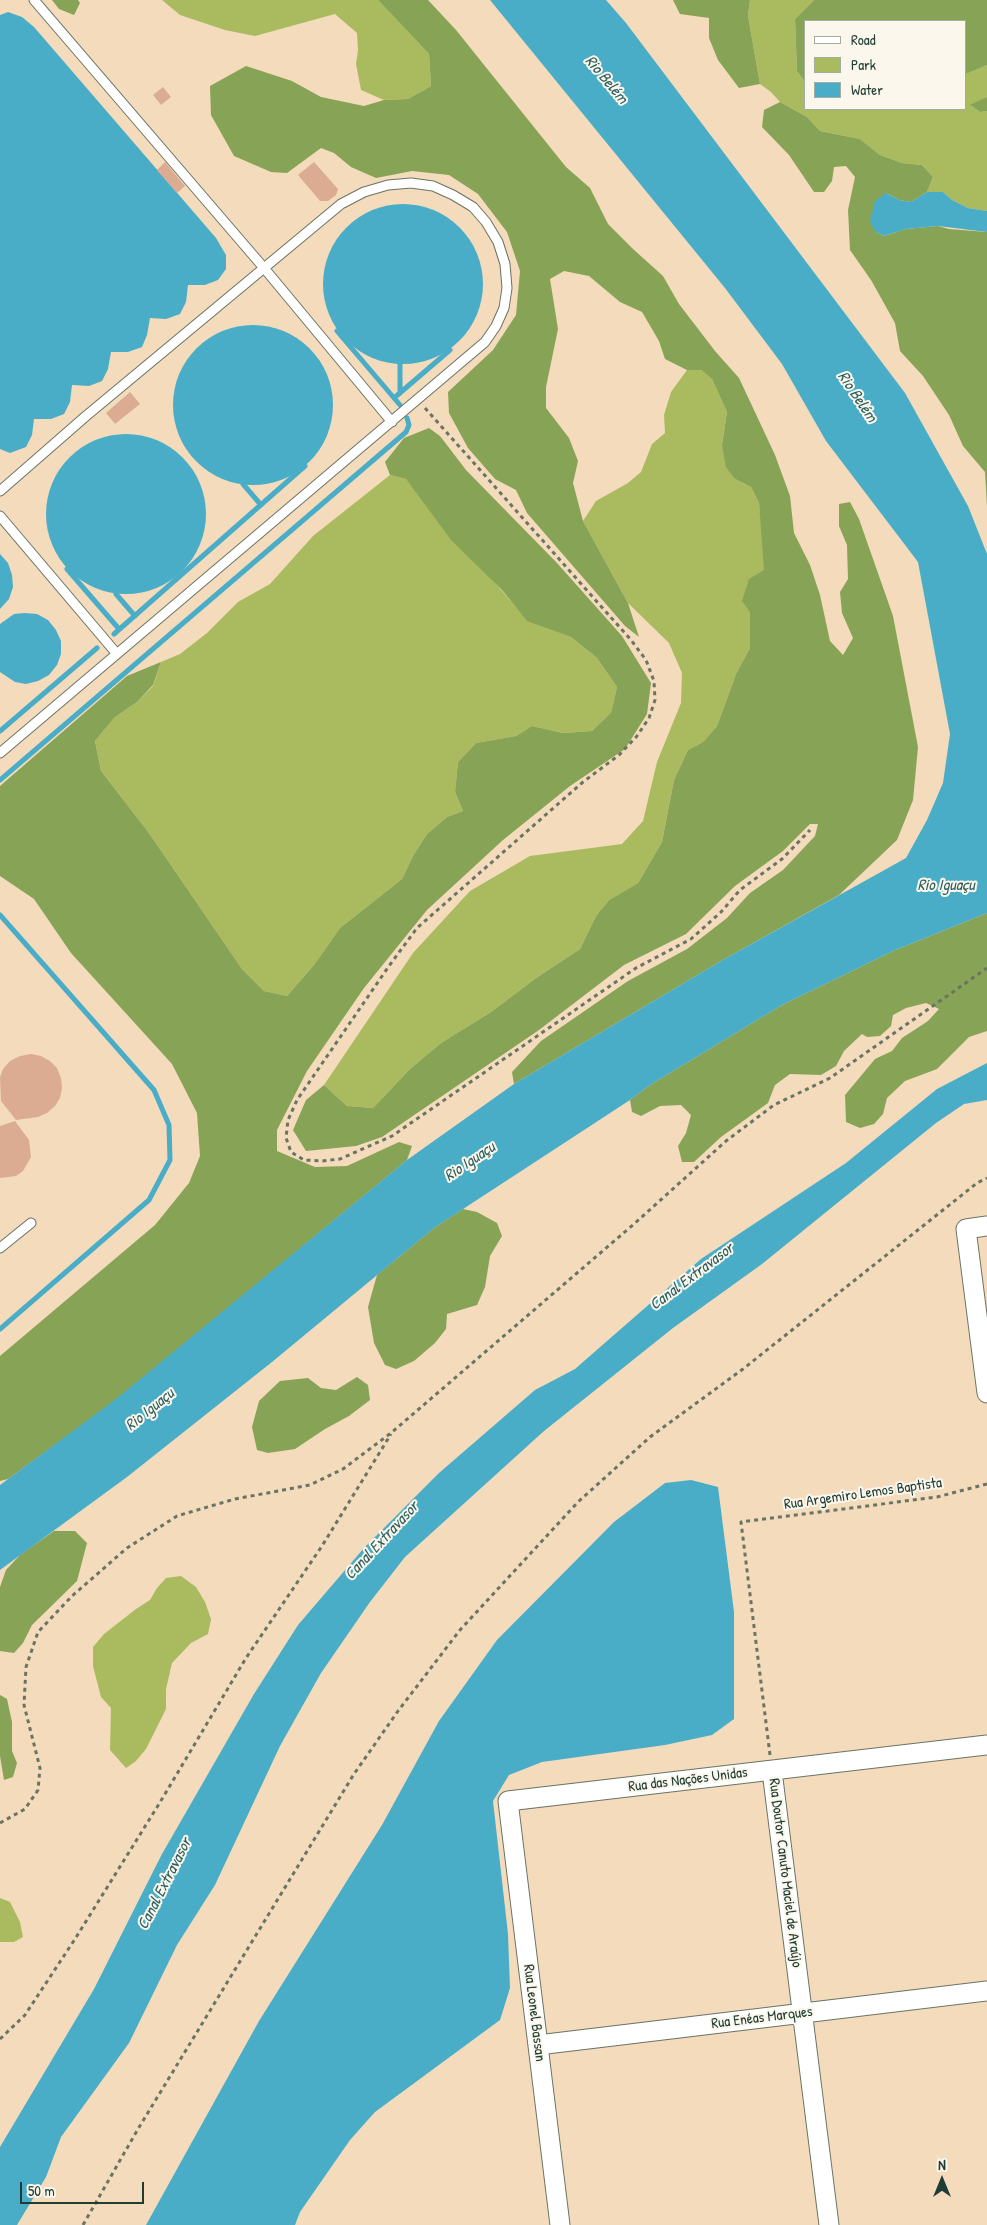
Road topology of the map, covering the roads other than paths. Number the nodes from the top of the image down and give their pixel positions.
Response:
1 (34, 0) edge
2 (264, 268) junction
3 (392, 422) junction
4 (1, 488) edge
5 (0, 516) edge
6 (117, 654) junction
7 (0, 753) edge
8 (31, 1223) dead end
9 (987, 1226) edge
10 (0, 1248) edge
11 (987, 1393) edge
12 (987, 1746) edge
13 (772, 1771) junction
14 (508, 1801) joint
15 (987, 1991) edge
16 (802, 2013) junction
17 (538, 2045) junction
18 (560, 2225) edge
19 (829, 2225) edge

1 - 2 lane
2 - 3 lane
2 - 3 lane
2 - 4 lane
3 - 6 lane
5 - 6 lane
6 - 7 lane
8 - 10 lane
9 - 11 street
12 - 13 street, Rua das Nações Unidas
13 - 14 street, Rua das Nações Unidas
13 - 16 street, Rua Doutor Canuto Maciel de Araújo
14 - 17 street, Rua Leonel Bassan
15 - 16 street, Rua Enéas Marques
16 - 17 street, Rua Enéas Marques
16 - 19 street, Rua Doutor Canuto Maciel de Araújo
17 - 18 street, Rua Leonel Bassan

